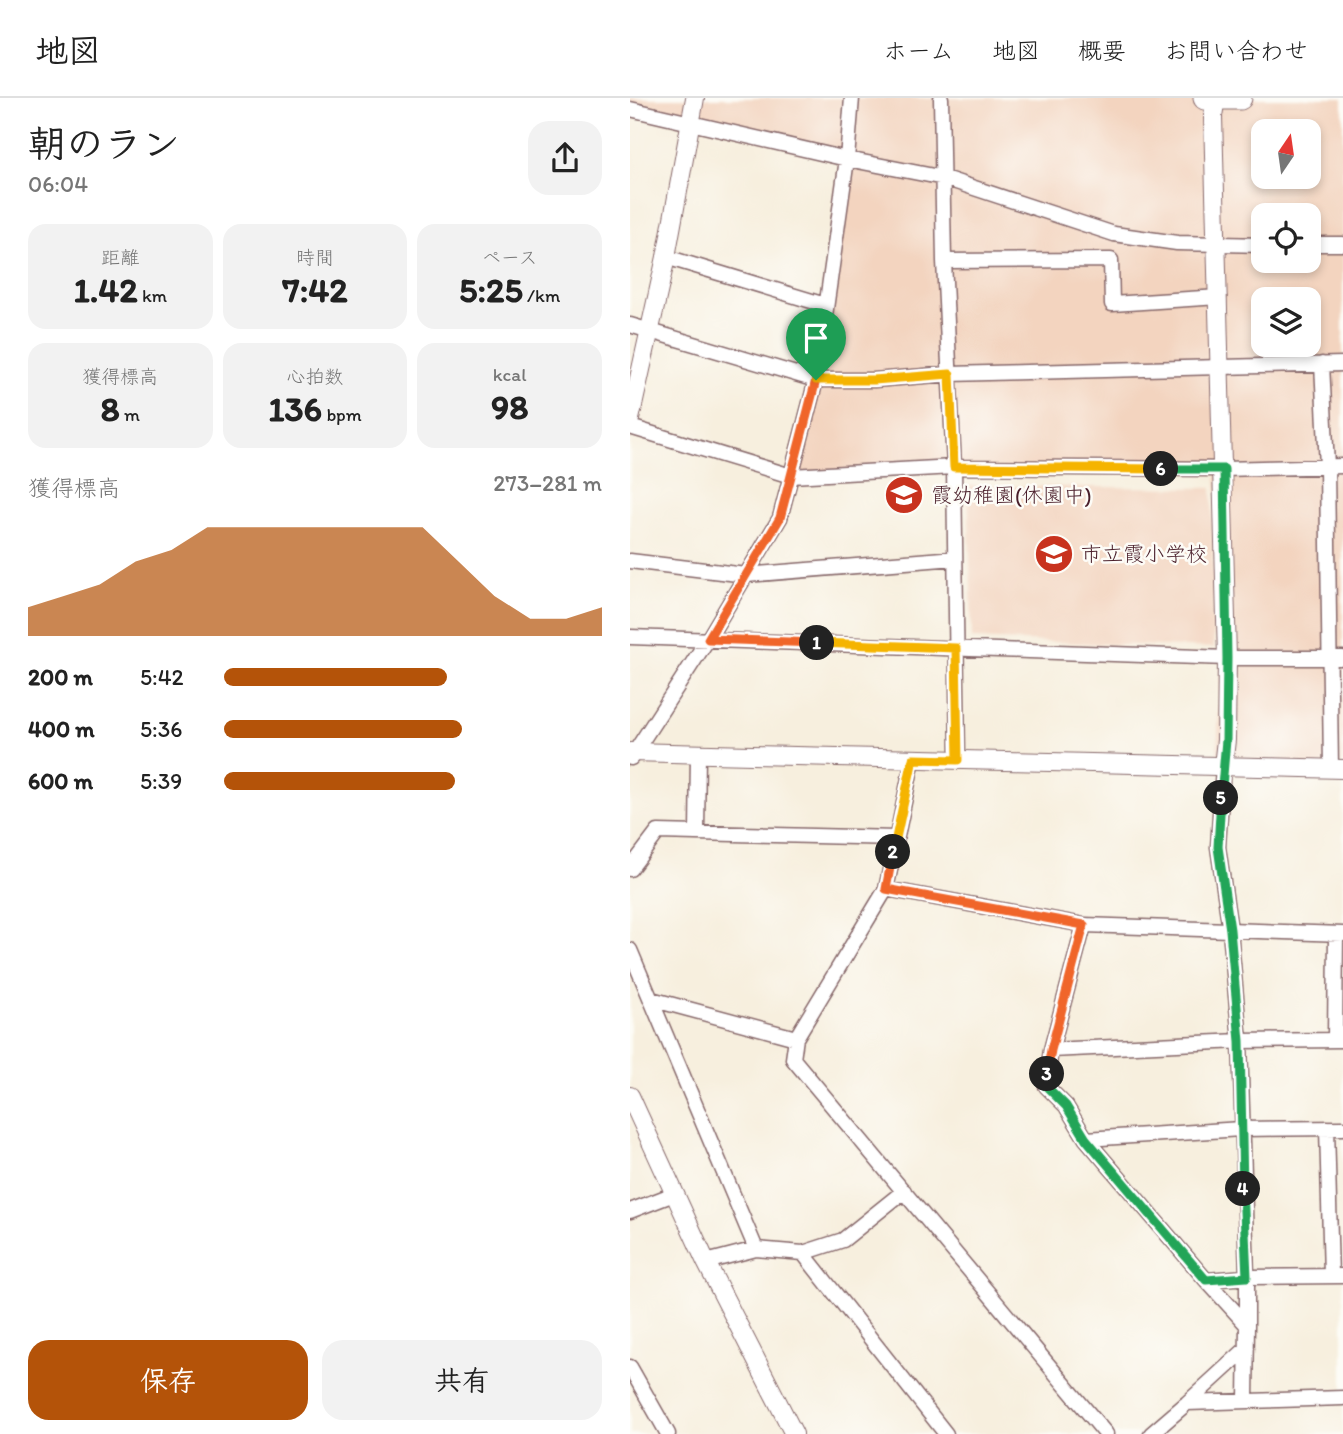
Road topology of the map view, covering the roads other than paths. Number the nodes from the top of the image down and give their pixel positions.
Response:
1 (695, 98) edge
2 (852, 98) edge
3 (940, 98) edge
4 (1212, 98) edge
5 (1240, 98) edge
6 (630, 109) edge
7 (690, 123) junction
8 (847, 159) junction
9 (944, 178) junction
10 (1321, 244) edge
11 (1343, 244) edge
12 (1251, 245) edge
13 (1217, 246) junction
14 (666, 257) junction
15 (944, 261) junction
16 (1219, 297) junction
17 (825, 305) junction
18 (630, 324) edge
19 (649, 330) junction
20 (1343, 364) edge
21 (1322, 365) junction
22 (1220, 366) junction
23 (950, 374) junction
24 (816, 380) junction
25 (630, 419) edge
26 (630, 427) edge
27 (1343, 466) edge
28 (954, 467) junction
29 (1327, 467) junction
30 (1224, 469) junction
31 (791, 476) junction
32 (955, 558) junction
33 (630, 561) edge
34 (746, 575) junction
35 (630, 637) edge
36 (708, 639) junction
37 (956, 648) junction
38 (1227, 658) junction
39 (1336, 659) edge
40 (698, 753) junction
41 (632, 754) edge
42 (913, 759) junction
43 (958, 760) junction
44 (1223, 766) junction
45 (1337, 769) edge
46 (697, 833) junction
47 (897, 838) junction
48 (630, 869) edge
49 (886, 889) junction
50 (1084, 925) junction
51 (1230, 930) junction
52 (1339, 934) edge
53 (630, 950) edge
54 (651, 999) junction
55 (796, 1038) junction
56 (1339, 1040) edge
57 (1240, 1041) junction
58 (1051, 1050) junction
59 (630, 1096) edge
60 (1327, 1128) junction
61 (1343, 1128) edge
62 (1241, 1129) junction
63 (1086, 1139) junction
64 (904, 1191) junction
65 (674, 1194) junction
66 (630, 1211) edge
67 (756, 1249) junction
68 (803, 1253) junction
69 (706, 1262) junction
70 (1337, 1276) edge
71 (1247, 1277) junction
72 (1206, 1280) junction
73 (1247, 1325) junction
74 (1247, 1349) junction
75 (630, 1367) edge
76 (1343, 1398) edge
77 (1246, 1401) junction
78 (1187, 1403) junction
79 (668, 1434) edge
80 (794, 1434) edge
81 (946, 1434) edge
82 (1106, 1434) edge
83 (1151, 1434) edge

1 - 7 street
2 - 8 street
3 - 9 street
4 - 5 highway
4 - 13 street
6 - 7 street
7 - 8 street
7 - 14 street
8 - 9 street
8 - 17 street
9 - 13 street
9 - 15 street
10 - 11 street
12 - 13 street
13 - 16 street
14 - 17 street
14 - 19 street
15 - 16 street
15 - 23 street
16 - 22 street
17 - 24 street
18 - 19 street
19 - 24 street
19 - 25 street
20 - 21 street
21 - 22 street
21 - 29 street
22 - 23 street
22 - 30 street
23 - 24 street
23 - 28 street
24 - 31 street
26 - 31 street
27 - 29 street
28 - 30 street
28 - 31 street
28 - 32 street
29 - 30 street
29 - 39 street
30 - 38 street
31 - 34 street
32 - 34 street
32 - 37 street
33 - 34 street
34 - 36 street
35 - 36 street
36 - 37 street
36 - 41 street
37 - 38 street
37 - 43 street
38 - 39 street
38 - 44 street
39 - 45 street
40 - 41 street
40 - 42 street
40 - 46 street
42 - 43 street
42 - 47 street
43 - 44 street
44 - 45 street
44 - 51 street
46 - 47 street
46 - 48 street
47 - 49 street
49 - 50 street
49 - 55 street
50 - 51 street
50 - 58 street
51 - 52 street
51 - 57 street
52 - 56 street
53 - 54 street
54 - 55 street
54 - 67 street
55 - 64 street
56 - 57 street
57 - 58 street
57 - 62 street
58 - 63 street
59 - 65 street
60 - 61 street
60 - 62 street
60 - 70 street
62 - 63 street
62 - 71 street
63 - 72 street
64 - 68 street
64 - 82 street
65 - 66 street
65 - 69 street
67 - 68 street
67 - 69 street
68 - 81 street
69 - 80 street
70 - 71 street
71 - 72 street
71 - 73 street
72 - 73 street
73 - 74 street
74 - 77 street
74 - 78 street
75 - 79 street
76 - 77 street
77 - 78 street
78 - 83 street

